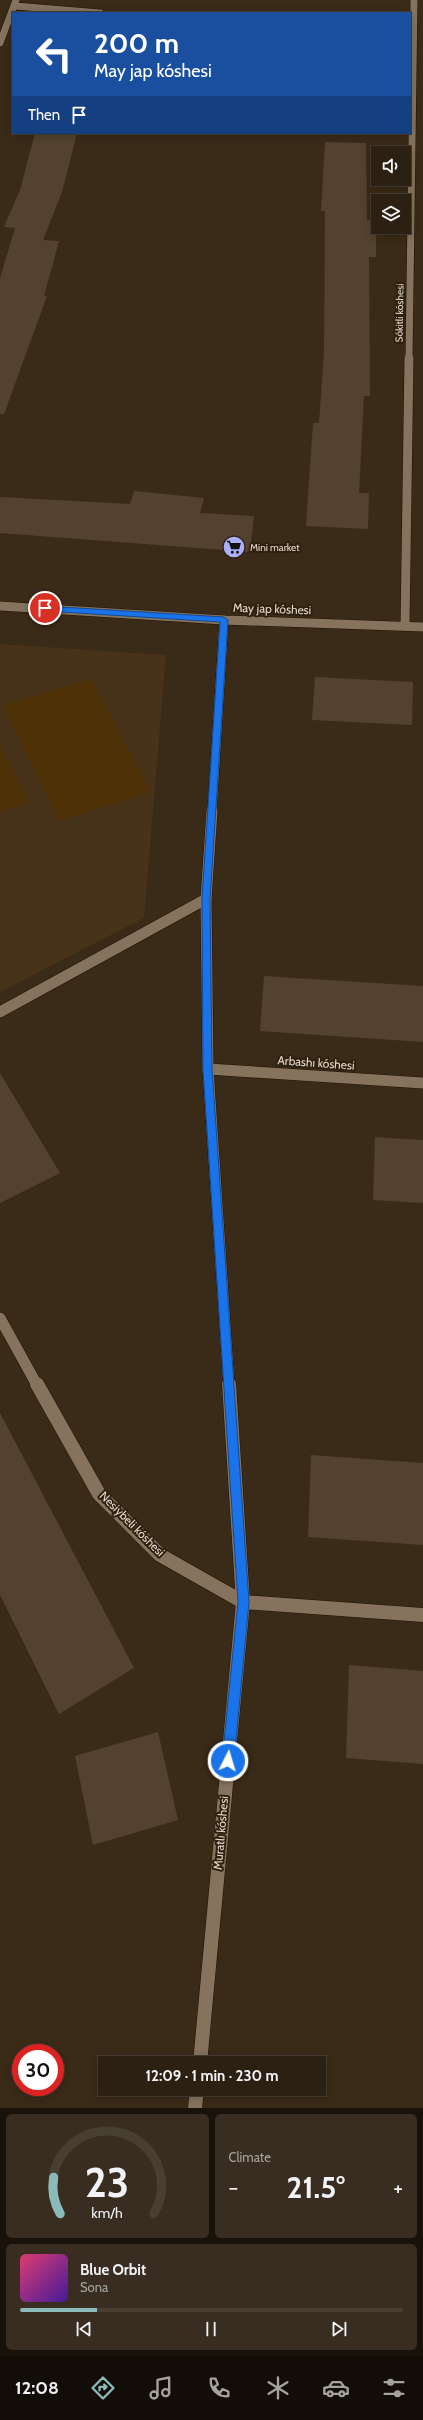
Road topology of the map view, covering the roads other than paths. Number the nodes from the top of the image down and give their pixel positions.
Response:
1 (414, 0) edge
2 (16, 3) edge
3 (92, 12) edge
4 (12, 13) edge
5 (412, 40) edge
6 (423, 40) edge
7 (0, 43) edge
8 (411, 124) edge
9 (411, 134) edge
10 (0, 606) edge
11 (224, 620) junction
12 (405, 626) junction
13 (423, 627) edge
14 (206, 899) junction
15 (0, 1012) edge
16 (208, 1069) junction
17 (423, 1083) edge
18 (0, 1318) edge
19 (243, 1602) junction
20 (423, 1615) edge
21 (201, 2056) edge
22 (196, 2096) edge
23 (195, 2108) edge

1 - 5 street, Sókitli kóshesi
2 - 3 street
4 - 7 street
5 - 6 street
5 - 8 street, Sókitli kóshesi
9 - 12 street, Sókitli kóshesi
10 - 11 street, May jap kóshesi
11 - 12 street, May jap kóshesi
11 - 14 street, Muratlı kóshesi
12 - 13 street, May jap kóshesi
14 - 15 street
14 - 16 street, Muratlı kóshesi
16 - 17 street, Arbashı kóshesi
16 - 19 street, Muratlı kóshesi
18 - 19 street, Nesiybeli kóshesi
19 - 20 street, Nesiybeli kóshesi
19 - 21 street, Muratlı kóshesi
22 - 23 street

